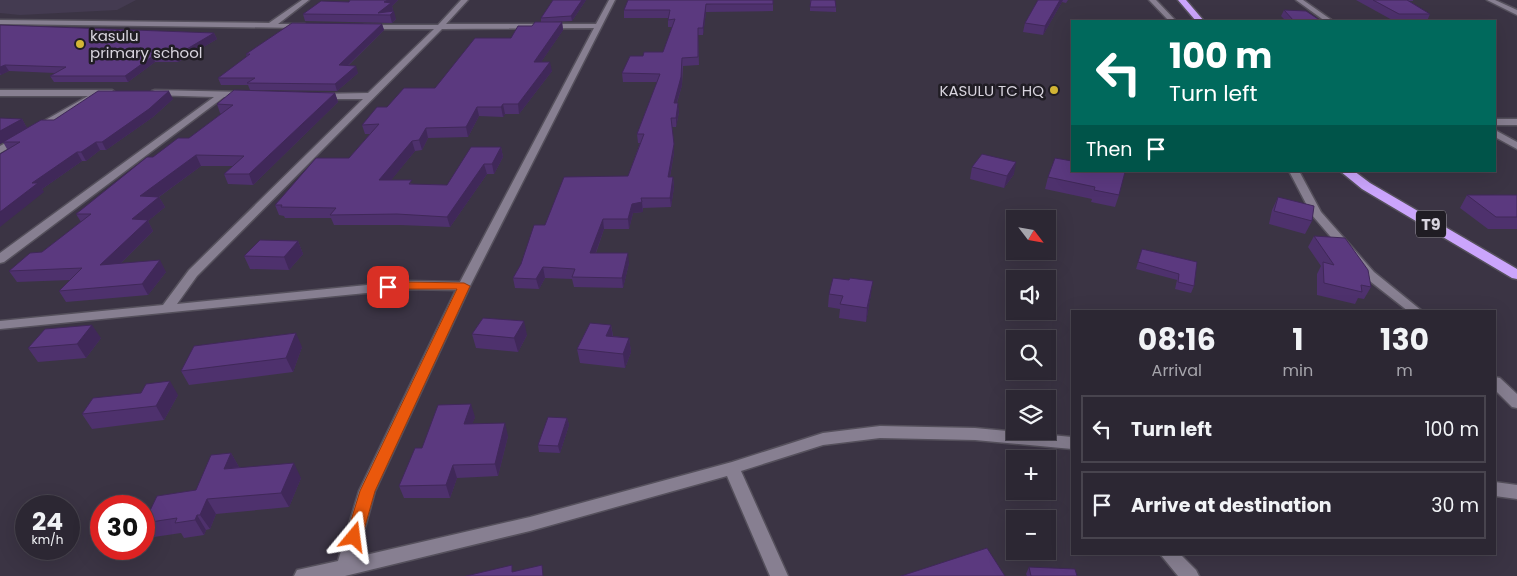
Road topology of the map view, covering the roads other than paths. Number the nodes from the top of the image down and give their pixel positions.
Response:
1 (306, 0) edge
2 (466, 0) edge
3 (612, 0) edge
4 (1152, 0) edge
5 (1182, 0) edge
6 (1298, 0) edge
7 (1490, 0) edge
8 (1517, 13) edge
9 (1172, 20) edge
10 (1199, 20) edge
11 (1328, 20) edge
12 (0, 22) edge
13 (270, 26) junction
14 (308, 26) edge
15 (598, 26) junction
16 (355, 27) edge
17 (440, 28) junction
18 (0, 93) edge
19 (98, 93) junction
20 (117, 93) edge
21 (146, 93) edge
22 (223, 94) junction
23 (253, 95) edge
24 (312, 96) edge
25 (371, 96) junction
26 (1496, 122) edge
27 (1517, 122) edge
28 (1496, 134) edge
29 (1517, 146) edge
30 (0, 150) edge
31 (1295, 172) edge
32 (1347, 172) edge
33 (0, 259) edge
34 (1517, 275) edge
35 (464, 286) junction
36 (167, 309) junction
37 (1415, 310) edge
38 (0, 325) edge
39 (1496, 383) edge
40 (1517, 403) edge
41 (1071, 443) edge
42 (732, 468) junction
43 (1496, 489) edge
44 (1517, 492) edge
45 (1169, 555) edge
46 (345, 568) junction
47 (303, 576) edge
48 (779, 576) edge
49 (1190, 576) edge

1 - 13 street
2 - 17 street
3 - 15 street
4 - 9 street
5 - 10 highway
6 - 11 street
7 - 8 street
12 - 13 street
13 - 14 street
15 - 17 street
15 - 35 street
16 - 17 street
17 - 25 street
18 - 19 street
19 - 20 street
19 - 30 street
21 - 22 street
22 - 23 street
22 - 33 street
24 - 25 street
25 - 36 street
26 - 27 street
28 - 29 street
31 - 37 street
32 - 34 highway, T9
35 - 36 street
35 - 46 street
36 - 38 street
39 - 40 street
41 - 42 street
42 - 46 street
42 - 48 street
43 - 44 street
45 - 49 street
46 - 47 street

